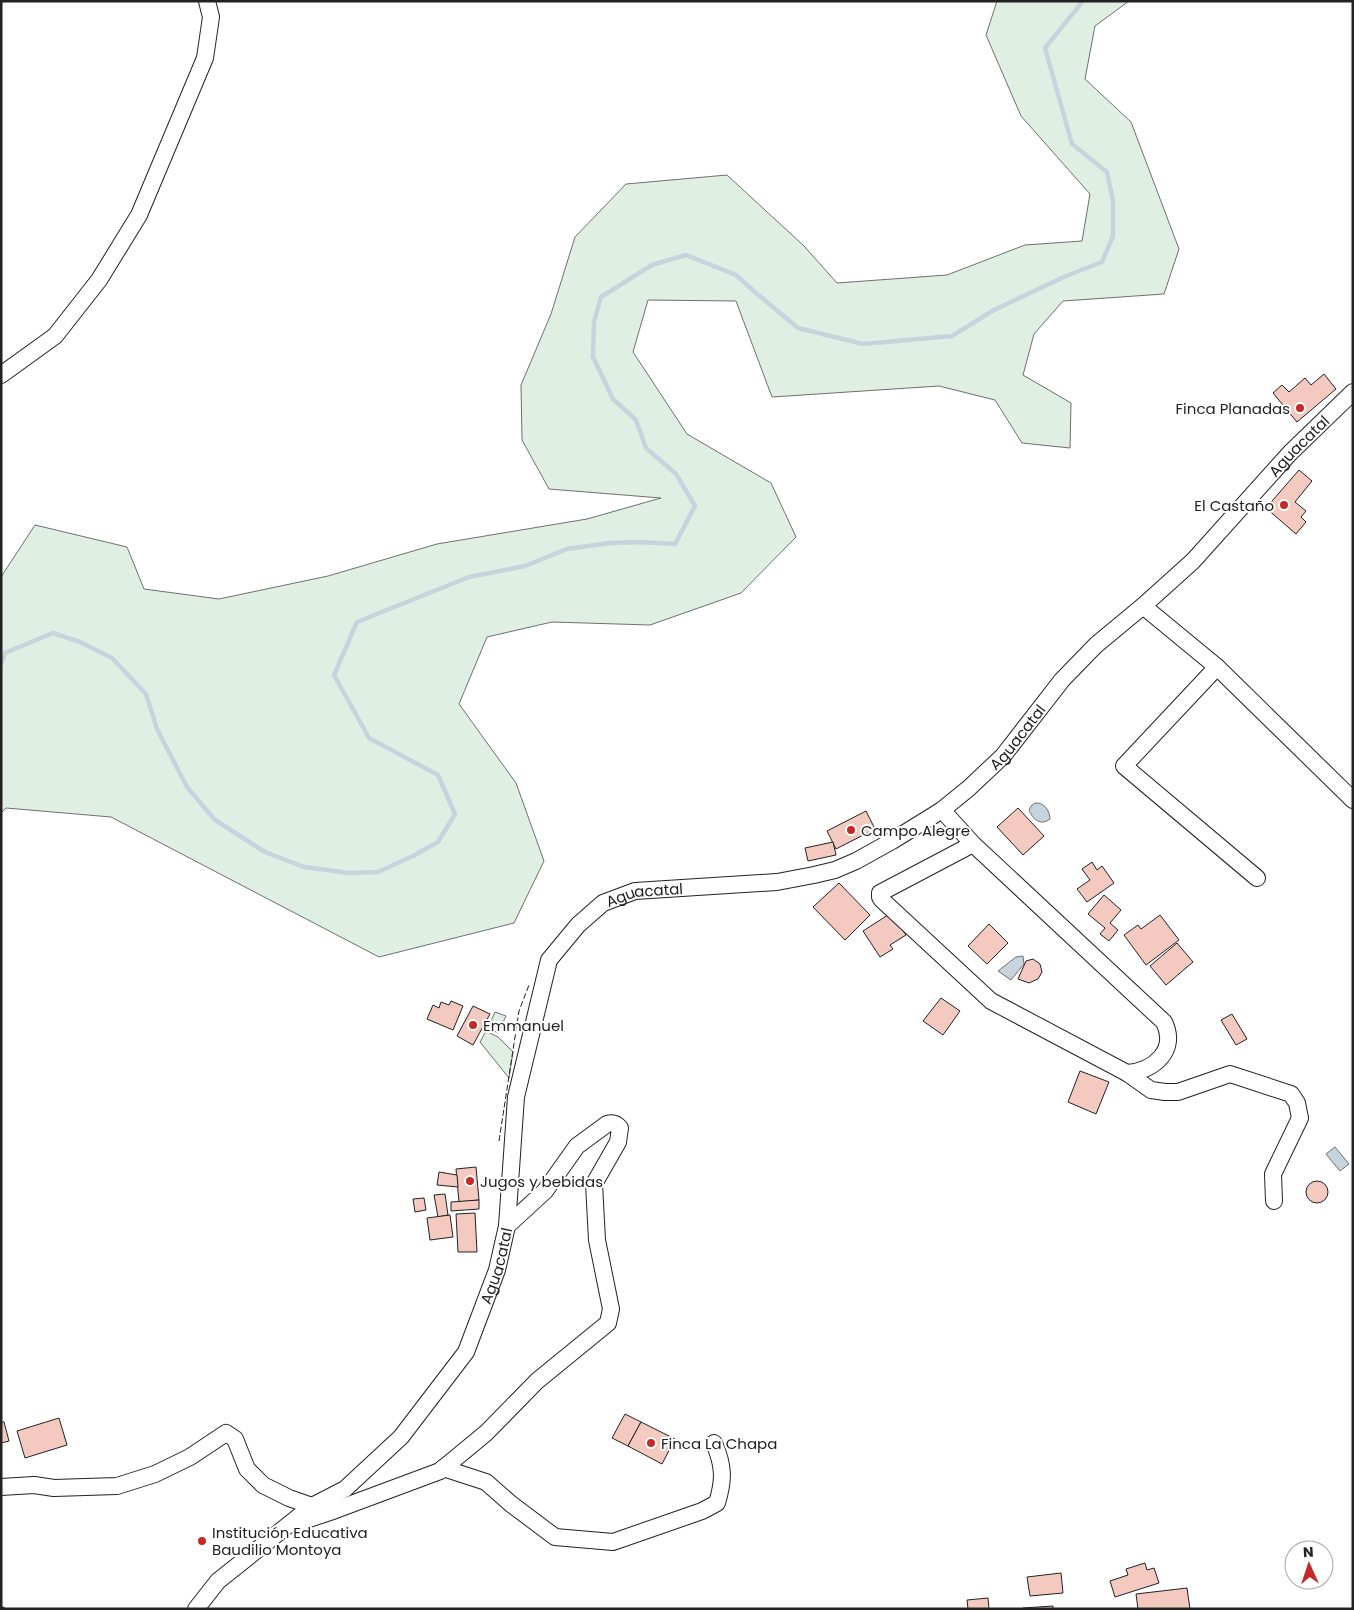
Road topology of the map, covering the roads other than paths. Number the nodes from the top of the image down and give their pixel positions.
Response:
1 (207, 1) edge
2 (1, 375) edge
3 (1353, 392) edge
4 (1143, 606) junction
5 (1217, 667) junction
6 (1353, 800) edge
7 (942, 810) junction
8 (973, 844) junction
9 (1256, 878) dead end
10 (1127, 1073) junction
11 (1274, 1201) dead end
12 (507, 1226) junction
13 (714, 1443) dead end
14 (443, 1468) junction
15 (1, 1487) edge
16 (312, 1506) junction
17 (288, 1526) junction
18 (196, 1609) edge

1 - 2 street
3 - 4 street, Aguacatal
4 - 5 street
4 - 7 street, Aguacatal
5 - 6 street
5 - 9 street
7 - 8 street
7 - 12 street, Aguacatal
8 - 10 street
8 - 10 street
10 - 11 street
12 - 14 street
12 - 16 street, Aguacatal
13 - 14 street
14 - 17 street
15 - 16 street
16 - 17 street, Aguacatal
17 - 18 street, Aguacatal

